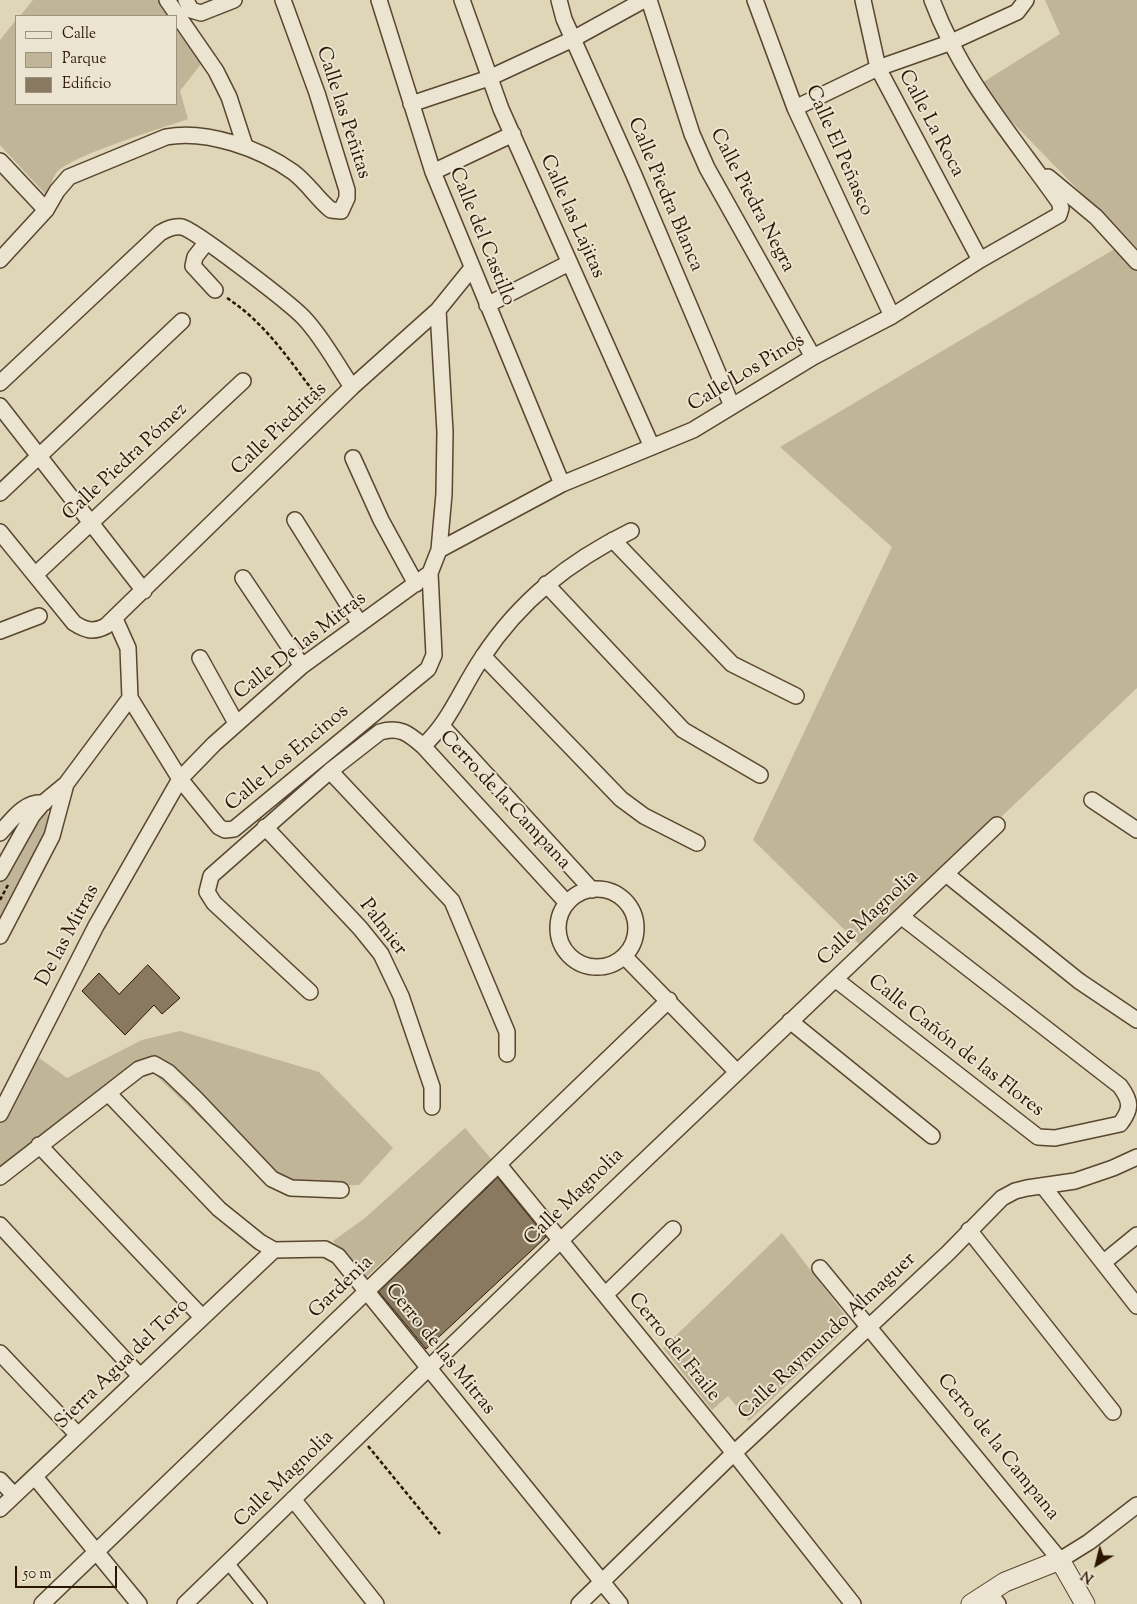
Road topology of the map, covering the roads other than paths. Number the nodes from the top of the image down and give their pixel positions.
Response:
1 (167, 0) edge
2 (234, 0) edge
3 (283, 0) edge
4 (379, 0) edge
5 (462, 0) edge
6 (559, 0) edge
7 (644, 0) edge
8 (649, 0) edge
9 (755, 0) edge
10 (863, 0) edge
11 (932, 0) edge
12 (1026, 0) edge
13 (187, 4) edge
14 (177, 15) edge
15 (178, 16) edge
16 (573, 39) junction
17 (949, 43) junction
18 (878, 68) junction
19 (488, 78) junction
20 (411, 104) junction
21 (795, 108) junction
22 (513, 134) junction
23 (245, 146) junction
24 (0, 161) edge
25 (1031, 163) junction
26 (433, 172) junction
27 (46, 210) junction
28 (206, 243) junction
29 (0, 260) edge
30 (980, 260) junction
31 (1137, 262) edge
32 (569, 263) junction
33 (472, 268) junction
34 (215, 290) road end
35 (487, 305) junction
36 (438, 310) junction
37 (892, 316) junction
38 (182, 321) dead end
39 (418, 328) junction
40 (440, 340) junction
41 (813, 357) junction
42 (243, 381) dead end
43 (0, 383) edge
44 (352, 387) junction
45 (0, 406) edge
46 (732, 406) junction
47 (652, 448) junction
48 (39, 456) junction
49 (353, 458) dead end
50 (562, 484) junction
51 (0, 493) edge
52 (295, 520) dead end
53 (91, 523) junction
54 (631, 531) dead end
55 (0, 532) edge
56 (613, 540) junction
57 (439, 550) junction
58 (430, 573) junction
59 (36, 574) junction
60 (243, 578) dead end
61 (416, 584) junction
62 (546, 584) junction
63 (144, 591) junction
64 (39, 616) dead end
65 (115, 619) junction
66 (360, 624) junction
67 (0, 631) edge
68 (483, 656) junction
69 (200, 658) dead end
70 (302, 666) junction
71 (796, 696) dead end
72 (130, 698) junction
73 (236, 723) junction
74 (442, 726) junction
75 (424, 746) junction
76 (330, 771) junction
77 (760, 775) dead end
78 (180, 779) junction
79 (66, 784) junction
80 (1092, 800) dead end
81 (42, 803) junction
82 (61, 808) junction
83 (997, 825) dead end
84 (265, 827) junction
85 (1137, 830) edge
86 (0, 833) edge
87 (697, 843) dead end
88 (0, 873) edge
89 (946, 874) junction
90 (592, 890) junction
91 (567, 903) junction
92 (902, 917) junction
93 (0, 936) edge
94 (624, 956) junction
95 (834, 979) junction
96 (310, 992) dead end
97 (670, 1000) junction
98 (1137, 1020) edge
99 (790, 1021) junction
100 (507, 1054) dead end
101 (737, 1072) junction
102 (108, 1093) junction
103 (432, 1106) dead end
104 (0, 1114) edge
105 (932, 1136) dead end
106 (39, 1145) junction
107 (1137, 1157) edge
108 (499, 1165) junction
109 (0, 1177) edge
110 (1043, 1186) junction
111 (341, 1190) dead end
112 (0, 1225) edge
113 (673, 1229) dead end
114 (969, 1230) junction
115 (1137, 1235) edge
116 (561, 1240) junction
117 (274, 1250) junction
118 (1104, 1262) junction
119 (820, 1268) dead end
120 (366, 1292) junction
121 (605, 1295) junction
122 (1137, 1306) edge
123 (202, 1317) junction
124 (868, 1326) junction
125 (0, 1353) edge
126 (428, 1369) junction
127 (140, 1376) junction
128 (1112, 1412) dead end
129 (78, 1435) junction
130 (734, 1453) junction
131 (35, 1477) junction
132 (0, 1480) edge
133 (14, 1495) junction
134 (293, 1499) junction
135 (1137, 1504) edge
136 (0, 1509) edge
137 (96, 1552) junction
138 (1060, 1560) junction
139 (228, 1563) junction
140 (602, 1582) junction
141 (993, 1598) edge
142 (42, 1604) edge
143 (139, 1604) edge
144 (185, 1604) edge
145 (261, 1604) edge
146 (376, 1604) edge
147 (579, 1604) edge
148 (620, 1604) edge
149 (853, 1604) edge
150 (971, 1604) edge
151 (1085, 1604) edge

1 - 14 street
2 - 13 street
3 - 23 street, Calle las Peñitas
4 - 20 street, Calle del Castillo
5 - 19 street, Calle las Lajitas
6 - 16 street, Calle Piedra Blanca
7 - 16 street
8 - 41 street, Calle Piedra Negra
9 - 21 street, Calle El Peñasco
10 - 18 street, Calle La Roca
11 - 17 street
12 - 17 street
15 - 23 street
16 - 19 street
16 - 46 street, Calle Piedra Blanca
17 - 18 street
17 - 25 street
18 - 21 street
18 - 30 street, Calle La Roca
19 - 20 street
19 - 22 street, Calle las Lajitas
20 - 26 street, Calle del Castillo
21 - 37 street, Calle El Peñasco
22 - 26 street
22 - 32 street, Calle las Lajitas
23 - 27 street
24 - 27 street
25 - 30 street, Calle Los Pinos
25 - 31 street
26 - 33 street, Calle del Castillo
27 - 29 street
28 - 34 street
28 - 43 street
28 - 44 street
30 - 37 street, Calle Los Pinos
32 - 35 street
32 - 47 street, Calle las Lajitas
33 - 35 street, Calle del Castillo
33 - 36 street, Calle Piedritas
35 - 50 street, Calle del Castillo
36 - 39 street, Calle Piedritas
36 - 40 street
37 - 41 street, Calle Los Pinos
38 - 48 street
39 - 40 street
39 - 44 street, Calle Piedritas
40 - 57 street
41 - 46 street, Calle Los Pinos
42 - 53 street, Calle Piedra Pómez
44 - 63 street, Calle Piedritas
45 - 48 street
46 - 47 street, Calle Los Pinos
47 - 50 street, Calle Los Pinos
48 - 51 street
48 - 53 street
49 - 61 street
50 - 57 street, Calle Los Pinos
52 - 66 street
53 - 59 street, Calle Piedra Pómez
53 - 63 street
54 - 56 street
55 - 59 street
56 - 62 street
56 - 71 street
57 - 58 street
58 - 61 street, Calle De las Mitras
58 - 78 street, Calle Los Encinos
59 - 65 street, Calle Piedritas
60 - 70 street
61 - 66 street, Calle De las Mitras
62 - 68 street
62 - 77 street
63 - 65 street, Calle Piedritas
64 - 67 street
65 - 72 street
66 - 70 street, Calle De las Mitras
68 - 74 street
68 - 87 street
69 - 73 street
70 - 73 street, Calle De las Mitras
72 - 78 street, Calle Los Encinos
72 - 79 street
73 - 78 street, Calle De las Mitras
74 - 75 street
74 - 90 street
75 - 76 street, Cerro de la Campana
75 - 91 street, Cerro de la Campana
76 - 84 street
76 - 100 street
78 - 104 street, De las Mitras
79 - 81 street
79 - 82 street
80 - 85 street
81 - 82 street
81 - 86 street
81 - 88 street
82 - 93 street
83 - 89 street, Calle Magnolia
84 - 96 street
84 - 103 street, Palmier
89 - 92 street, Calle Magnolia
89 - 98 street
90 - 91 street
90 - 94 street
91 - 94 street
92 - 95 street, Calle Magnolia
92 - 95 street, Calle Cañón de las Flores
94 - 97 street
95 - 99 street, Calle Magnolia
97 - 101 street
97 - 108 street, Gardenia
99 - 101 street, Calle Magnolia
99 - 105 street
101 - 116 street, Calle Magnolia
102 - 106 street
102 - 111 street
102 - 117 street
106 - 109 street
106 - 123 street
107 - 110 street, Calle Raymundo Almaguer
108 - 116 street, Cerro del Fraile
108 - 120 street, Gardenia
110 - 114 street, Calle Raymundo Almaguer
110 - 118 street
112 - 127 street
113 - 121 street
114 - 124 street, Calle Raymundo Almaguer
114 - 128 street
115 - 118 street
116 - 121 street, Cerro del Fraile
116 - 126 street, Calle Magnolia
117 - 120 street, Cerro de las Mitras
117 - 123 street, Sierra Agua del Toro
118 - 122 street
119 - 124 street, Cerro de la Campana
120 - 126 street, Cerro de las Mitras
120 - 137 street, Gardenia
121 - 130 street, Cerro del Fraile
123 - 127 street, Sierra Agua del Toro
124 - 130 street, Calle Raymundo Almaguer
124 - 138 street, Cerro de la Campana
125 - 129 street
126 - 134 street, Calle Magnolia
126 - 140 street, Cerro de las Mitras
127 - 129 street, Sierra Agua del Toro
129 - 131 street, Sierra Agua del Toro
130 - 140 street, Calle Raymundo Almaguer
130 - 149 street, Cerro del Fraile
131 - 133 street, Sierra Agua del Toro
131 - 137 street
132 - 133 street
133 - 136 street, Sierra Agua del Toro
134 - 139 street, Calle Magnolia
134 - 146 street
135 - 138 street
137 - 142 street, Gardenia
137 - 143 street
138 - 141 street
138 - 151 street, Cerro de la Campana
139 - 144 street, Calle Magnolia
139 - 145 street
140 - 147 street, Calle Raymundo Almaguer
140 - 148 street, Cerro de las Mitras
141 - 150 street

